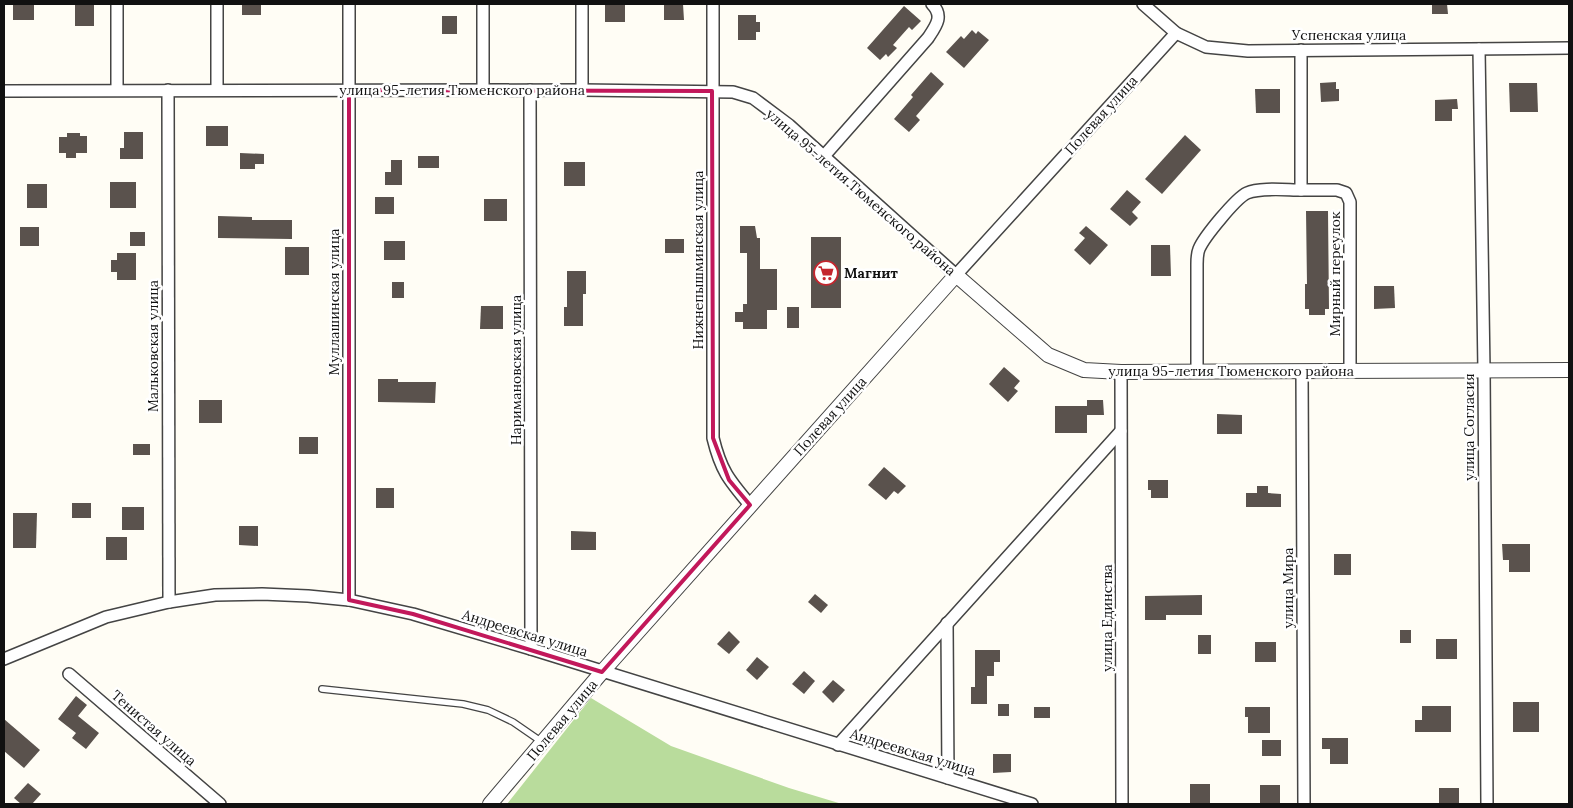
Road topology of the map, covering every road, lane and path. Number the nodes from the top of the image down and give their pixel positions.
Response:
1 (117, 4) edge
2 (217, 4) edge
3 (349, 4) edge
4 (483, 4) edge
5 (582, 4) edge
6 (713, 4) edge
7 (932, 4) edge
8 (1142, 4) edge
9 (1176, 33) junction
10 (1569, 48) edge
11 (1479, 49) junction
12 (1301, 50) junction
13 (118, 90) junction
14 (168, 90) junction
15 (217, 90) junction
16 (349, 90) junction
17 (483, 90) junction
18 (530, 90) junction
19 (582, 90) junction
20 (4, 91) edge
21 (712, 91) junction
22 (824, 156) junction
23 (1301, 190) junction
24 (956, 275) junction
25 (1484, 370) junction
26 (1569, 370) edge
27 (1350, 371) junction
28 (1120, 372) junction
29 (1196, 372) junction
30 (1302, 372) junction
31 (1121, 431) junction
32 (750, 505) junction
33 (349, 600) junction
34 (168, 602) junction
35 (948, 623) junction
36 (532, 649) junction
37 (4, 659) edge
38 (602, 672) junction
39 (68, 674) dead end
40 (322, 690) dead end
41 (543, 742) junction
42 (838, 744) junction
43 (948, 778) junction
44 (220, 804) edge
45 (490, 804) edge
46 (1032, 804) edge
47 (1122, 804) edge
48 (1304, 804) edge
49 (1487, 804) edge

1 - 13 street
2 - 15 street
3 - 16 street, Муллашинская улица
4 - 17 street
5 - 19 street
6 - 21 street, Нижнепышминская улица
7 - 22 street
8 - 9 street, Успенская улица
9 - 12 street, Успенская улица
9 - 24 street, Полевая улица
10 - 11 street, Успенская улица
11 - 12 street, Успенская улица
11 - 25 street, улица Согласия
12 - 23 street
13 - 14 street, улица 95-летия Тюменского района
13 - 20 street, улица 95-летия Тюменского района
14 - 15 street, улица 95-летия Тюменского района
14 - 34 street, Мальковская улица
15 - 16 street, улица 95-летия Тюменского района
16 - 17 street, улица 95-летия Тюменского района
16 - 33 street, Муллашинская улица
17 - 18 street, улица 95-летия Тюменского района
18 - 19 street, улица 95-летия Тюменского района
18 - 36 street, Наримановская улица
19 - 21 street, улица 95-летия Тюменского района
21 - 22 street, улица 95-летия Тюменского района
21 - 32 street, Нижнепышминская улица
22 - 24 street, улица 95-летия Тюменского района
23 - 27 street, Мирный переулок
23 - 29 street, Мирный переулок
24 - 28 street, улица 95-летия Тюменского района
24 - 32 street, Полевая улица
25 - 26 street, улица 95-летия Тюменского района
25 - 27 street, улица 95-летия Тюменского района
25 - 49 street, улица Согласия
27 - 30 street, улица 95-летия Тюменского района
28 - 29 street, улица 95-летия Тюменского района
28 - 31 street, улица Единства
29 - 30 street, улица 95-летия Тюменского района
30 - 48 street, улица Мира
31 - 35 street
31 - 47 street, улица Единства
32 - 38 street, Полевая улица
33 - 34 street, Андреевская улица
33 - 36 street, Андреевская улица
34 - 37 street, Андреевская улица
35 - 42 street
35 - 43 street
36 - 38 street, Андреевская улица
38 - 41 street, Полевая улица
38 - 42 street, Андреевская улица
39 - 44 street, Тенистая улица
40 - 41 lane
41 - 45 street, Полевая улица
42 - 43 street, Андреевская улица
43 - 46 street, Андреевская улица

